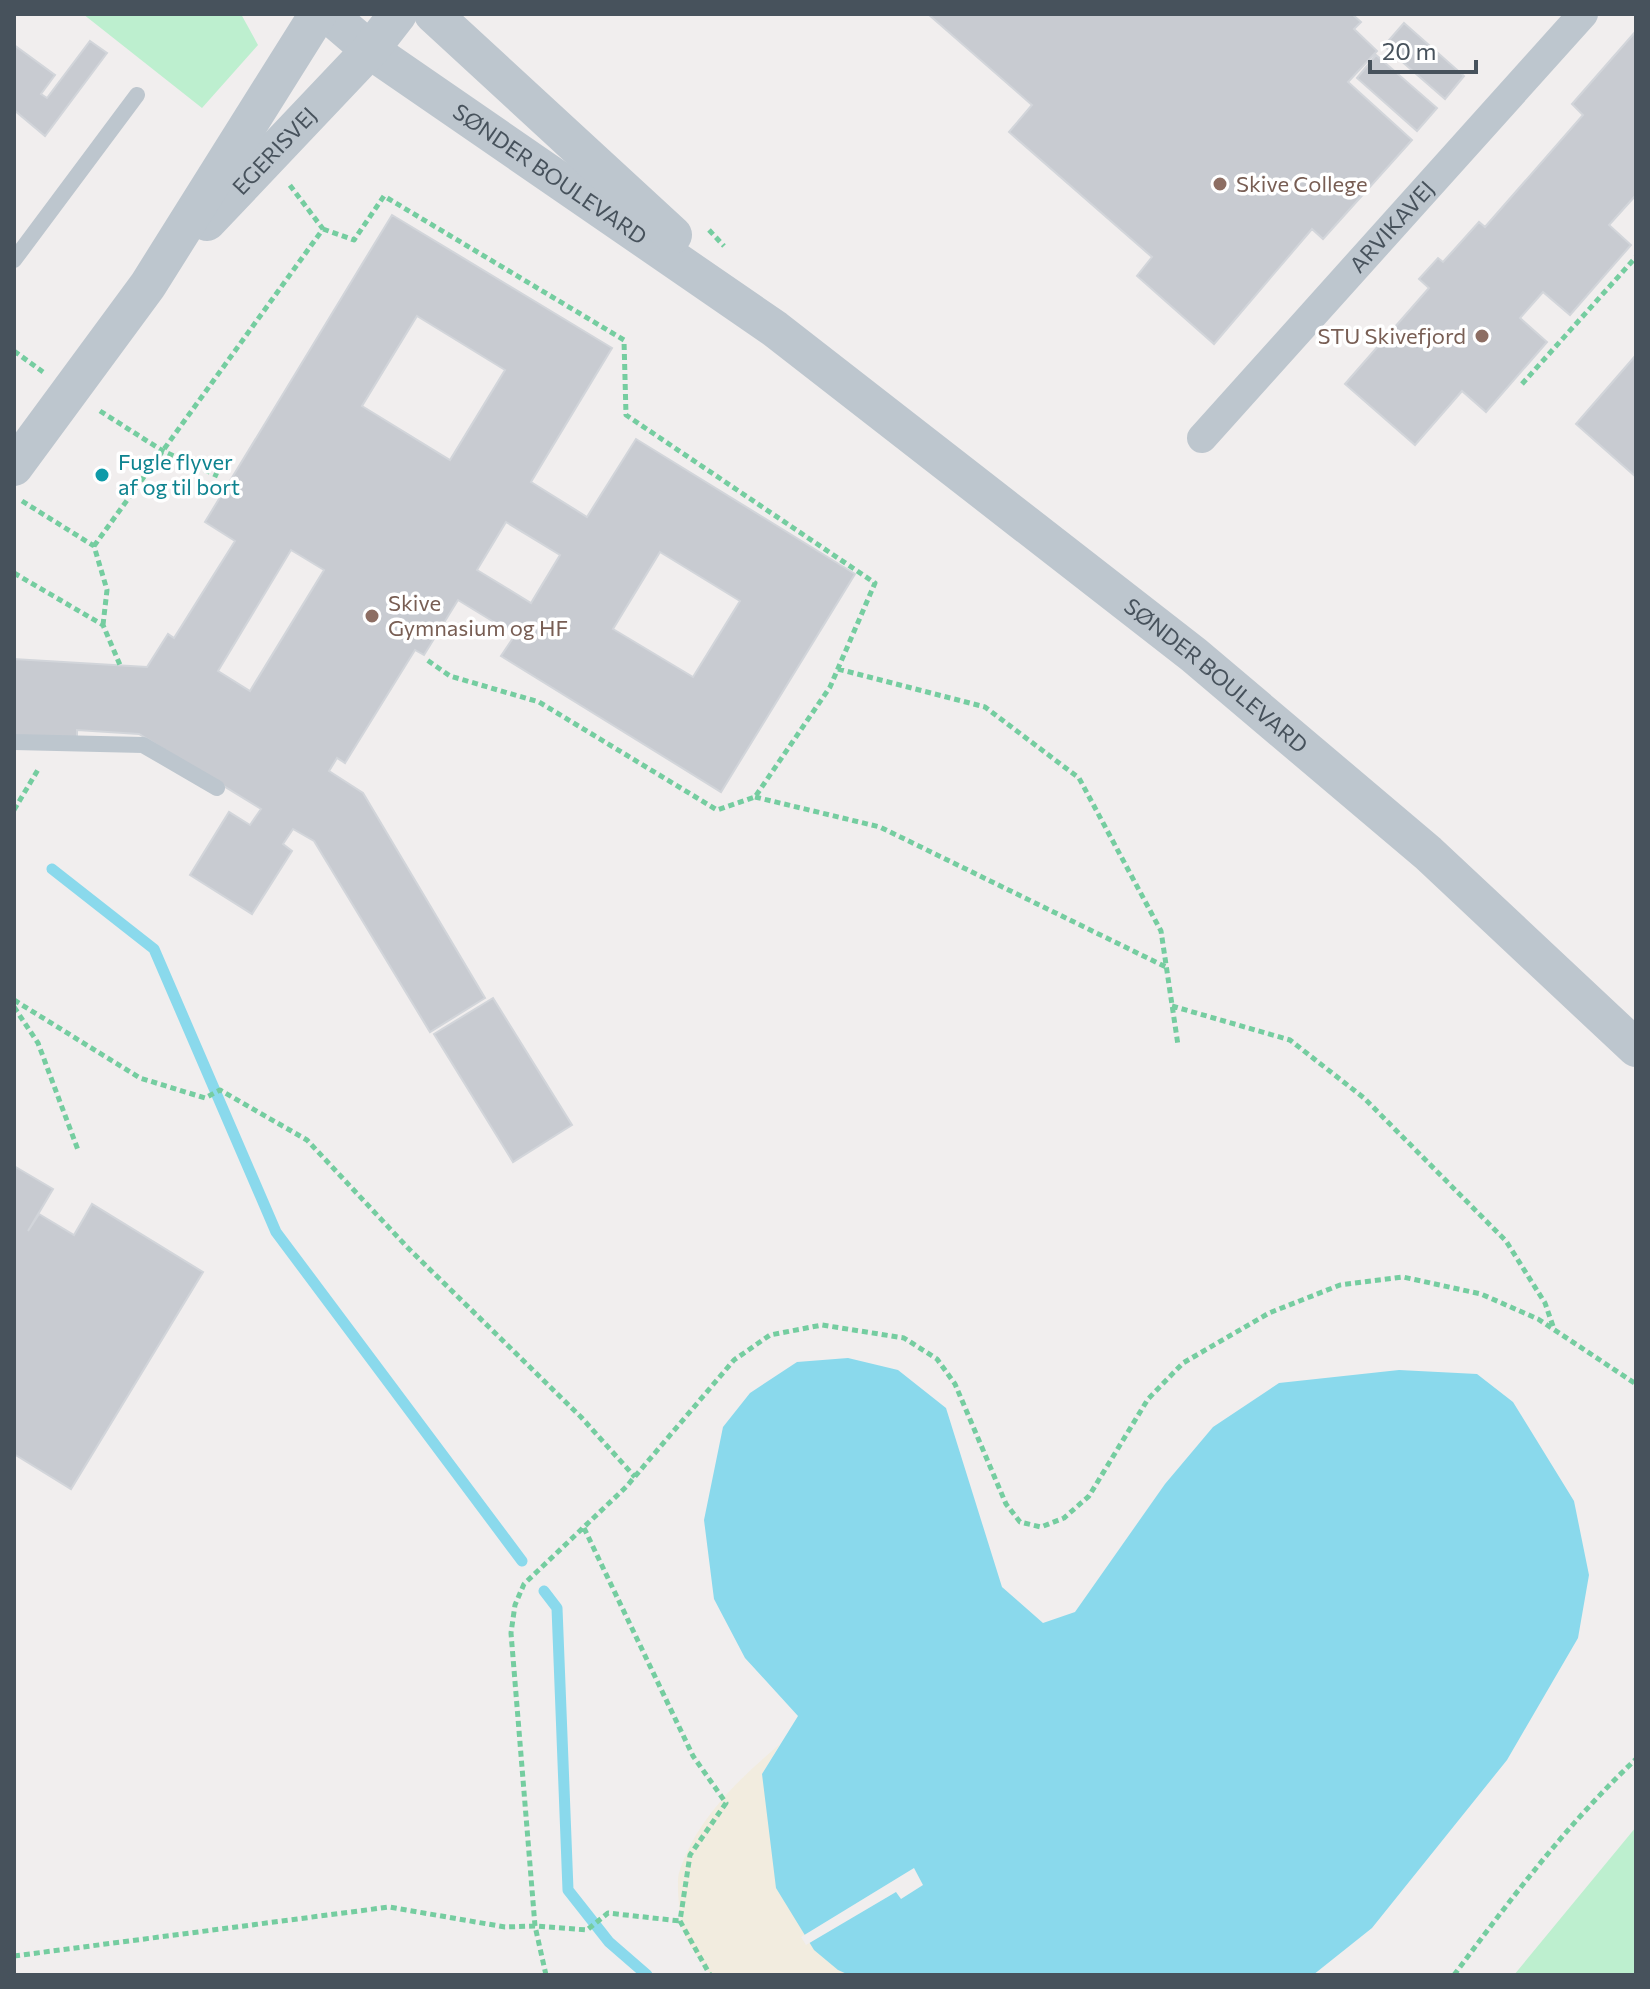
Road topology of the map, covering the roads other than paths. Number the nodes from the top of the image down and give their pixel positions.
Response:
1 (318, 14) edge
2 (328, 14) edge
3 (398, 14) edge
4 (433, 14) edge
5 (1583, 14) edge
6 (370, 50) junction
7 (137, 95) dead end
8 (14, 260) edge
9 (148, 285) junction
10 (775, 329) junction
11 (1202, 438) dead end
12 (14, 467) edge
13 (14, 742) edge
14 (217, 788) dead end
15 (1636, 1048) edge

1 - 9 street, EGERISVEJ
2 - 6 street, SØNDER BOULEVARD
3 - 6 street, EGERISVEJ
4 - 10 street, SØNDER BOULEVARD
5 - 11 street, ARVIKAVEJ
6 - 9 street, EGERISVEJ
6 - 10 street, SØNDER BOULEVARD
7 - 8 lane
9 - 12 street, EGERISVEJ
10 - 15 street, SØNDER BOULEVARD
13 - 14 lane

